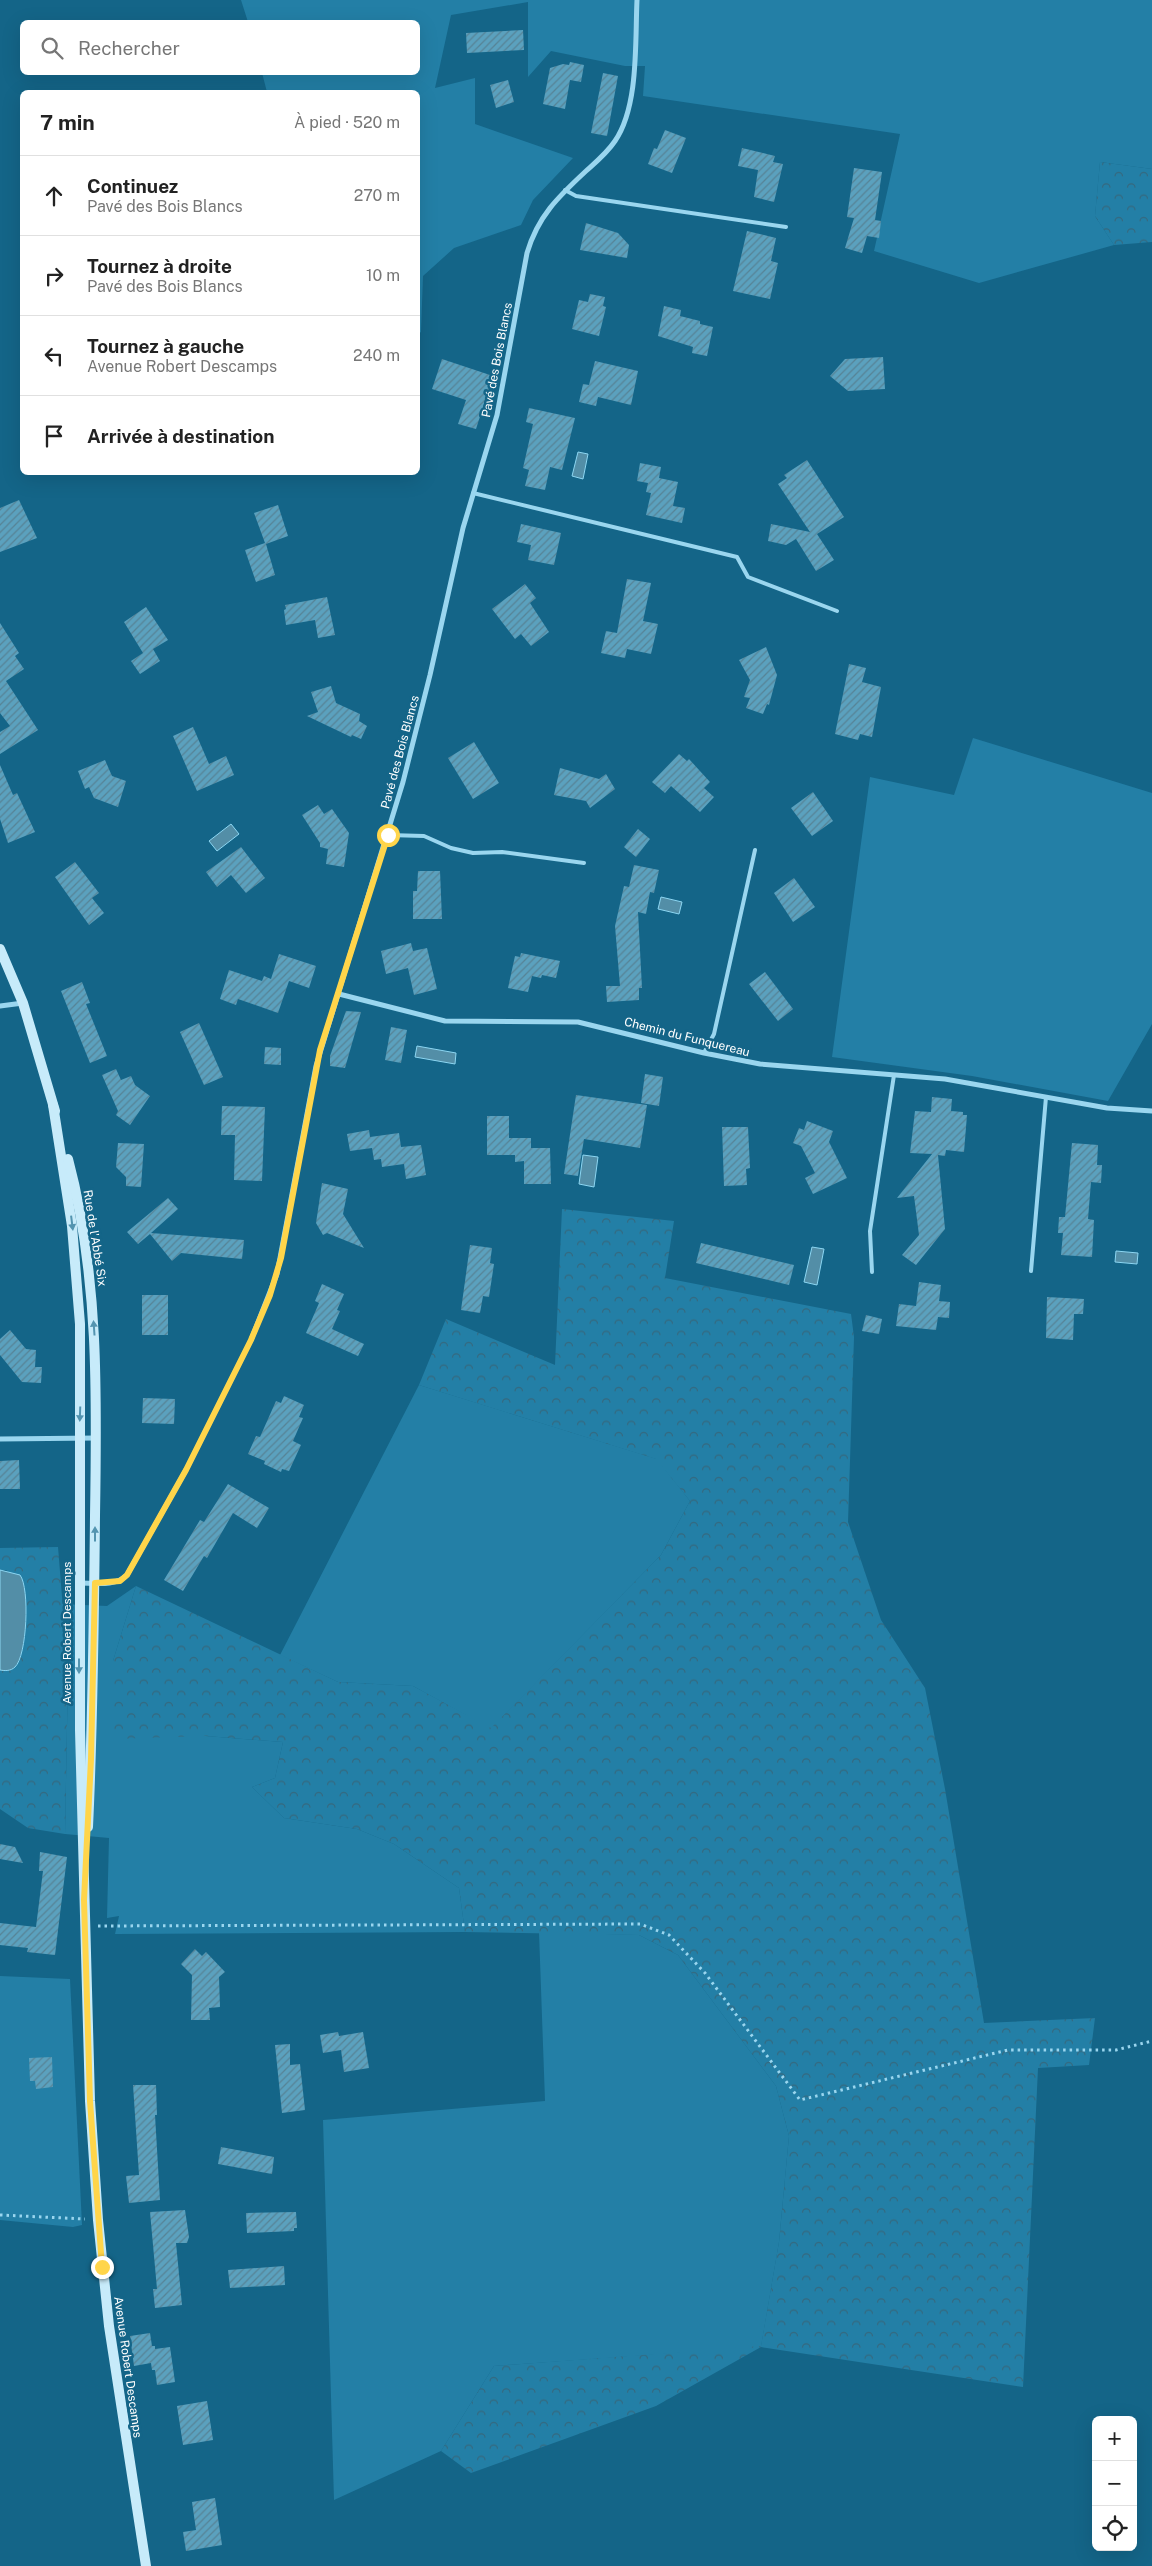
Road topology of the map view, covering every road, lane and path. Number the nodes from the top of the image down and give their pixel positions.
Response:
1 (637, 0) edge
2 (565, 190) junction
3 (786, 227) dead end
4 (473, 493) junction
5 (837, 611) dead end
6 (388, 835) junction
7 (755, 850) dead end
8 (584, 864) dead end
9 (0, 948) edge
10 (339, 994) junction
11 (23, 1003) junction
12 (0, 1006) edge
13 (704, 1053) junction
14 (894, 1075) junction
15 (1046, 1097) junction
16 (53, 1106) junction
17 (1152, 1111) edge
18 (1031, 1271) dead end
19 (872, 1272) dead end
20 (81, 1365) joint
21 (96, 1377) joint
22 (79, 1438) junction
23 (96, 1438) junction
24 (0, 1439) edge
25 (79, 1583) junction
26 (95, 1583) junction
27 (84, 1900) junction
28 (85, 1926) junction
29 (1152, 2041) edge
30 (0, 2215) edge
31 (98, 2220) junction
32 (146, 2566) edge

1 - 2 street, Pavé des Bois Blancs
2 - 3 lane
2 - 4 street, Pavé des Bois Blancs
4 - 5 lane
4 - 6 street, Pavé des Bois Blancs
6 - 8 lane
6 - 10 street, Pavé des Bois Blancs
7 - 13 lane
9 - 11 main road, Rue de l'Abbé Six
10 - 13 street, Chemin du Funquereau
10 - 26 street, Pavé des Bois Blancs
11 - 12 street
11 - 16 main road, Rue de l'Abbé Six
13 - 14 street, Chemin du Funquereau
14 - 15 street, Chemin du Funquereau
14 - 19 lane
15 - 17 street, Chemin du Funquereau
15 - 18 lane
16 -> 20 main road, Rue de l'Abbé Six
21 -> 16 main road, Rue de l'Abbé Six
20 -> 22 main road, Avenue Robert Descamps
21 - 23 main road, Avenue Robert Descamps
22 - 23 street
22 - 24 street
22 - 25 main road, Avenue Robert Descamps
26 -> 23 main road, Avenue Robert Descamps
25 - 26 street, Pavé des Bois Blancs
25 -> 27 main road, Avenue Robert Descamps
26 - 27 main road, Avenue Robert Descamps
27 - 28 main road, Avenue Robert Descamps
28 - 29 path
28 - 31 main road, Avenue Robert Descamps
30 - 31 path
31 - 32 main road, Avenue Robert Descamps

